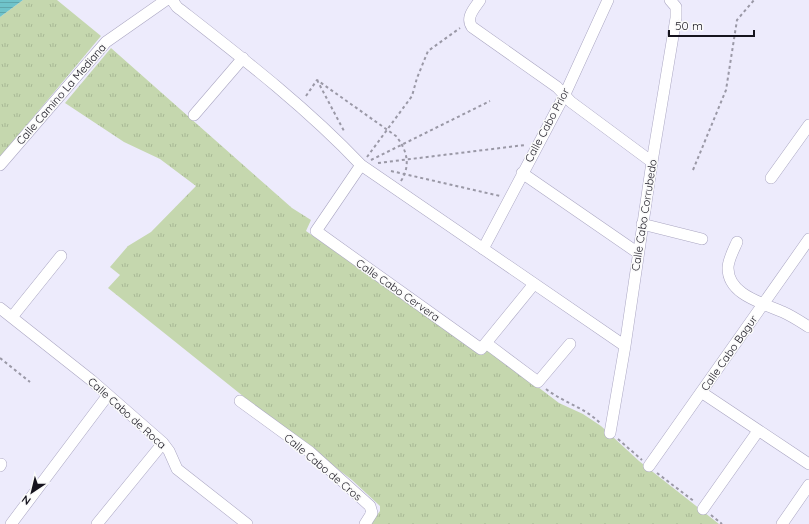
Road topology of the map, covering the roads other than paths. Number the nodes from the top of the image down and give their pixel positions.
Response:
1 (166, 0) edge
2 (172, 0) edge
3 (480, 0) edge
4 (608, 0) edge
5 (670, 0) edge
6 (243, 58) junction
7 (564, 94) junction
8 (194, 115) dead end
9 (809, 125) edge
10 (652, 162) junction
11 (361, 164) junction
12 (0, 165) edge
13 (522, 173) junction
14 (771, 178) dead end
15 (642, 224) junction
16 (702, 239) dead end
17 (809, 239) edge
18 (737, 242) dead end
19 (483, 248) junction
20 (638, 253) junction
21 (61, 256) dead end
22 (534, 284) junction
23 (763, 304) junction
24 (0, 308) edge
25 (12, 317) junction
26 (809, 327) edge
27 (570, 344) dead end
28 (484, 346) junction
29 (625, 346) junction
30 (701, 392) junction
31 (108, 395) junction
32 (240, 401) dead end
33 (758, 431) junction
34 (610, 433) road end
35 (163, 443) junction
36 (809, 464) edge
37 (649, 466) road end
38 (809, 485) edge
39 (703, 509) road end
40 (11, 524) edge
41 (97, 524) edge
42 (247, 524) edge
43 (365, 524) edge
44 (782, 524) edge

1 - 12 street, Calle Camino La Mediana
2 - 6 street
3 - 7 street
4 - 7 street, Calle Cabo Prior
5 - 10 street, Calle Cabo Corrubedo
6 - 8 street
6 - 11 street
7 - 10 street
7 - 13 street, Calle Cabo Prior
9 - 14 street
10 - 15 street, Calle Cabo Corrubedo
11 - 19 street
11 - 28 street, Calle Cabo Cervera
13 - 19 street, Calle Cabo Prior
13 - 20 street
15 - 16 street
15 - 20 street, Calle Cabo Corrubedo
17 - 23 street, Calle Cabo Bagur
18 - 23 street
19 - 22 street
20 - 29 street, Calle Cabo Corrubedo
21 - 25 street
22 - 28 street
22 - 29 street
23 - 26 street
23 - 30 street, Calle Cabo Bagur
24 - 25 street, Calle Cabo de Roca
25 - 31 street, Calle Cabo de Roca
27 - 28 street, Calle Cabo Cervera
29 - 34 street, Calle Cabo Corrubedo
30 - 33 street
30 - 37 street, Calle Cabo Bagur
31 - 35 street, Calle Cabo de Roca
31 - 40 street
32 - 43 street, Calle Cabo de Cros
33 - 36 street
33 - 39 street
35 - 41 street
35 - 42 street, Calle Cabo de Roca
38 - 44 street

